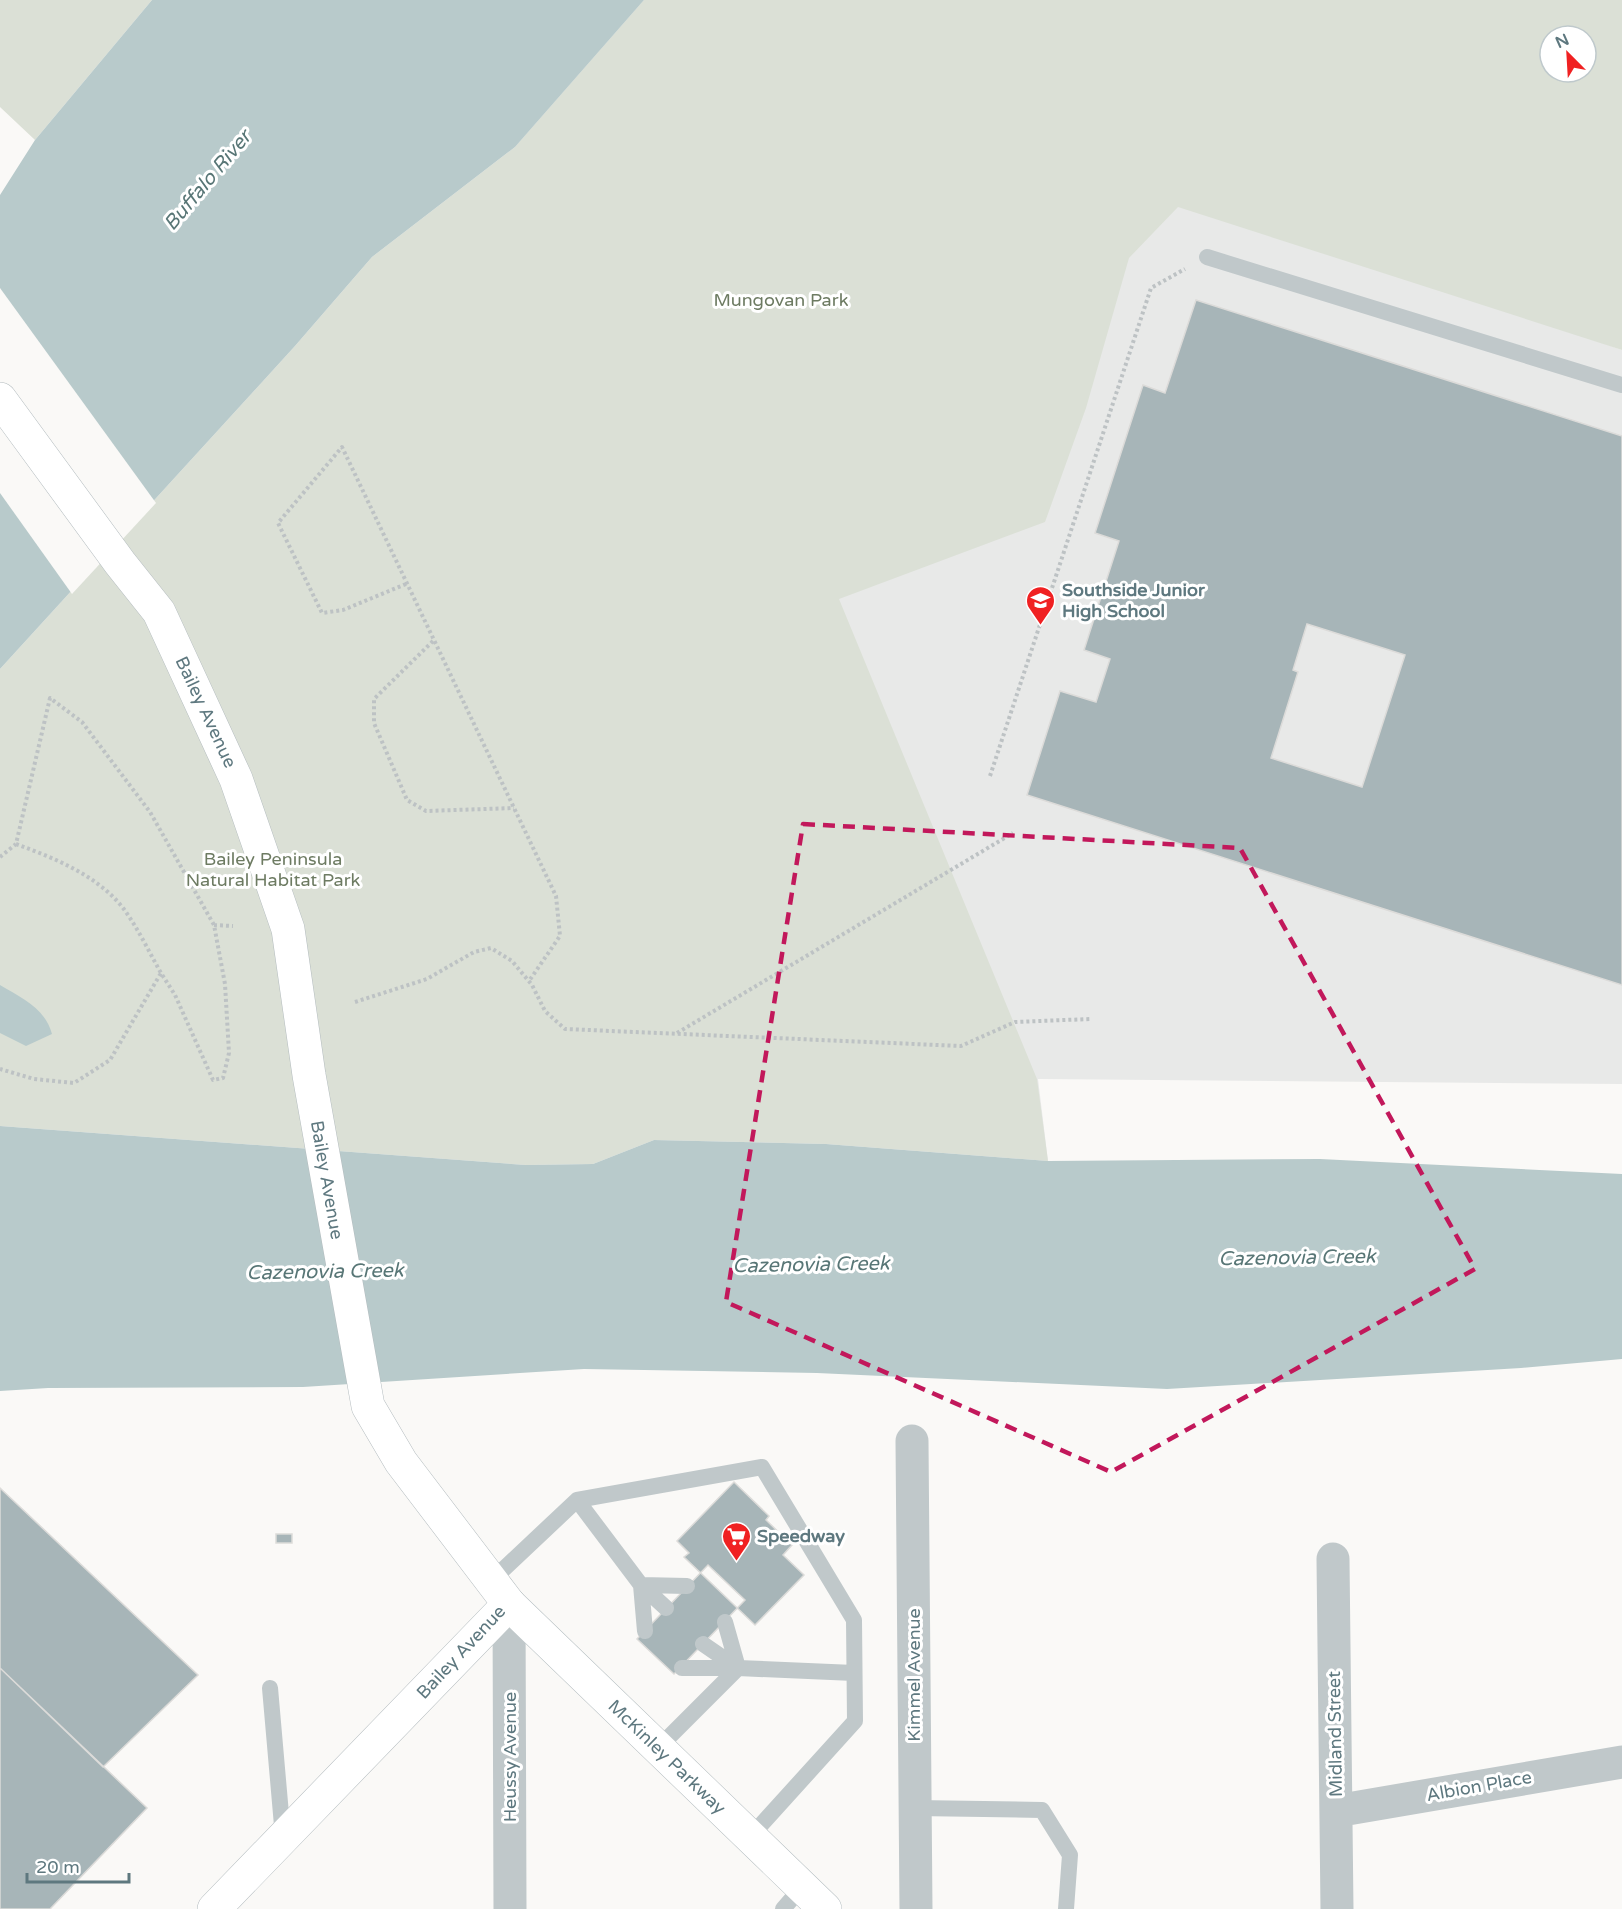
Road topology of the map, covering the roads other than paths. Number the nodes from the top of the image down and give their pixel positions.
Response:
1 (1207, 257) road end
2 (1622, 385) edge
3 (0, 399) edge
4 (912, 1441) dead end
5 (577, 1500) junction
6 (1333, 1559) dead end
7 (641, 1585) junction
8 (687, 1586) dead end
9 (500, 1592) junction
10 (666, 1608) dead end
11 (725, 1622) dead end
12 (645, 1631) dead end
13 (703, 1644) dead end
14 (682, 1668) dead end
15 (738, 1668) junction
16 (854, 1672) junction
17 (270, 1688) dead end
18 (658, 1748) junction
19 (1622, 1762) edge
20 (915, 1808) junction
21 (1336, 1811) junction
22 (750, 1837) junction
23 (283, 1838) junction
24 (793, 1898) edge
25 (214, 1909) edge
26 (510, 1909) edge
27 (825, 1909) edge
28 (916, 1909) edge
29 (1066, 1909) edge
30 (1337, 1909) edge

1 - 2 lane
3 - 9 main road, Bailey Avenue
4 - 20 street, Kimmel Avenue
5 - 7 lane
5 - 9 lane
5 - 16 lane
6 - 21 street, Midland Street
7 - 8 lane
7 - 10 lane
7 - 12 lane
9 - 18 main road, McKinley Parkway
9 - 23 main road, Bailey Avenue
9 - 26 street, Heussy Avenue
11 - 15 lane
13 - 15 lane
14 - 15 lane
15 - 16 lane
15 - 18 lane
16 - 22 lane
17 - 23 lane
18 - 22 main road, McKinley Parkway
19 - 21 street, Albion Place
20 - 28 street, Kimmel Avenue
20 - 29 lane
21 - 30 street, Midland Street
22 - 24 main road, McKinley Parkway
23 - 25 main road, Bailey Avenue
24 - 27 main road, McKinley Parkway

